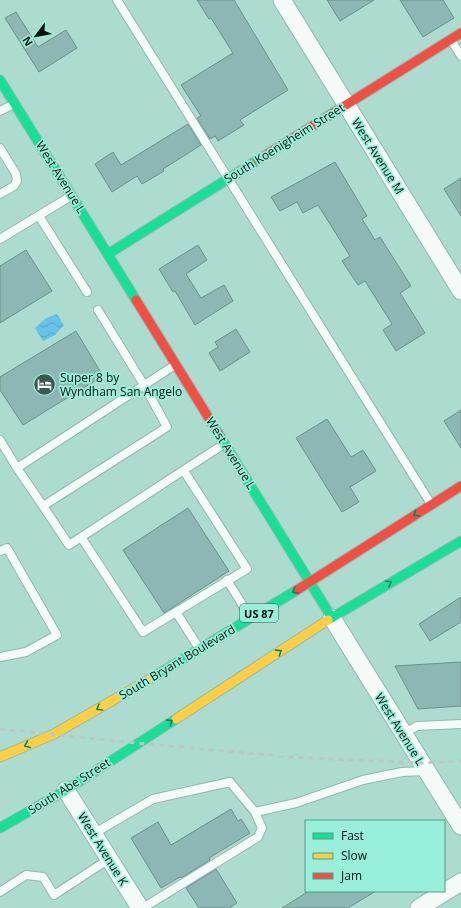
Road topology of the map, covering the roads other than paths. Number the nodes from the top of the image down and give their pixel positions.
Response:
1 (117, 0) edge
2 (282, 0) edge
3 (461, 33) edge
4 (450, 39) junction
5 (461, 56) edge
6 (0, 80) edge
7 (14, 103) junction
8 (346, 104) junction
9 (0, 111) edge
10 (0, 148) edge
11 (228, 178) junction
12 (0, 194) edge
13 (72, 195) junction
14 (39, 216) junction
15 (0, 239) edge
16 (108, 254) junction
17 (461, 291) edge
18 (86, 292) dead end
19 (98, 310) dead end
20 (176, 365) junction
21 (144, 385) junction
22 (0, 440) edge
23 (225, 444) junction
24 (17, 468) junction
25 (184, 471) junction
26 (461, 486) edge
27 (431, 505) junction
28 (43, 506) junction
29 (81, 537) junction
30 (461, 541) edge
31 (0, 551) edge
32 (227, 580) junction
33 (310, 582) junction
34 (176, 612) junction
35 (251, 618) junction
36 (332, 618) junction
37 (199, 649) junction
38 (0, 657) edge
39 (461, 724) edge
40 (403, 734) junction
41 (0, 757) edge
42 (426, 771) junction
43 (66, 790) junction
44 (255, 812) junction
45 (461, 826) edge
46 (0, 828) edge
47 (93, 834) junction
48 (109, 859) junction
49 (461, 882) edge
50 (0, 892) edge
51 (445, 892) edge
52 (445, 892) edge
53 (140, 908) edge
54 (143, 908) edge
55 (419, 908) edge

1 - 11 lane
2 - 8 street, West Avenue M
3 - 4 main road, South Koenigheim Street
4 - 5 lane
4 - 8 main road, South Koenigheim Street
6 - 7 main road, West Avenue L
7 - 9 lane
7 - 13 main road, West Avenue L
8 - 11 main road, South Koenigheim Street
8 - 17 street, West Avenue M
10 - 12 lane
11 - 16 main road, South Koenigheim Street
11 - 27 lane
13 - 14 lane
13 - 16 main road, West Avenue L
14 - 15 lane
14 - 18 lane
16 - 20 main road, West Avenue L
19 - 21 lane
20 - 21 lane
20 - 23 main road, West Avenue L
21 - 24 lane
21 - 28 lane
22 - 24 lane
23 - 25 lane
23 - 33 main road, West Avenue L
24 - 28 lane
25 - 29 lane
25 - 32 lane
26 - 27 main road, South Bryant Boulevard / US 87
27 -> 33 main road, South Bryant Boulevard / US 87
28 - 29 lane
29 - 34 lane
36 -> 30 main road
31 - 38 lane
32 - 34 lane
32 - 35 lane
33 -> 35 main road, South Bryant Boulevard / US 87
33 - 36 main road, West Avenue L
34 - 37 lane
35 - 37 main road, South Bryant Boulevard / US 87
36 - 40 street, West Avenue L
43 -> 36 main road, South Abe Street
37 -> 41 main road, South Bryant Boulevard / US 87
39 - 40 lane
40 - 42 street, West Avenue L
42 - 44 lane
42 - 45 street, West Avenue L
43 - 46 main road, South Abe Street
43 - 47 street, West Avenue K
44 - 47 lane
44 - 54 lane
47 - 48 street, West Avenue K
48 - 50 lane
48 - 53 street, West Avenue K
49 - 52 street
51 - 55 street

